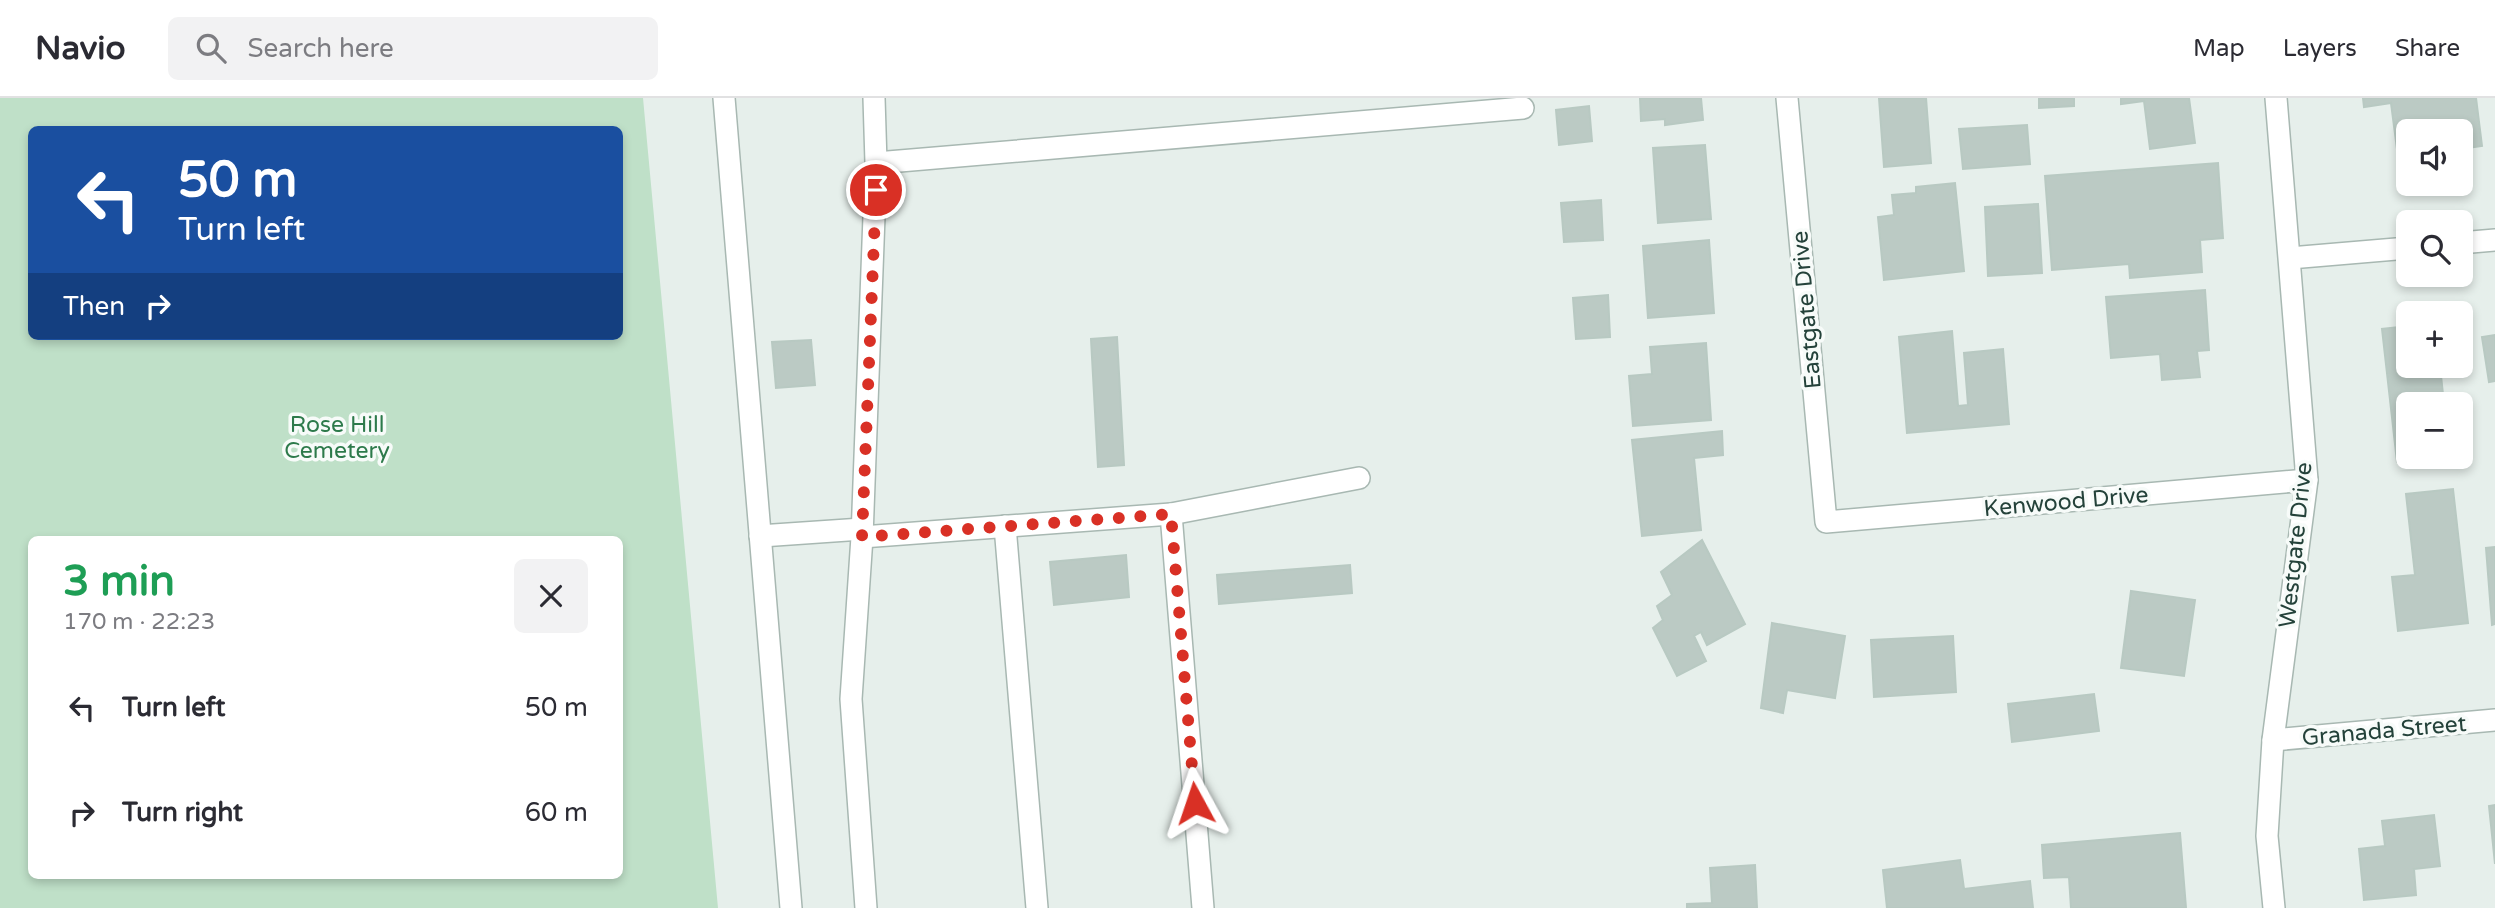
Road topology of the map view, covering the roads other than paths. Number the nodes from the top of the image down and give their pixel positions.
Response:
1 (724, 98) edge
2 (874, 98) edge
3 (1787, 98) edge
4 (2276, 98) edge
5 (1523, 108) dead end
6 (876, 163) junction
7 (2495, 240) edge
8 (2473, 242) edge
9 (2396, 249) edge
10 (2290, 258) junction
11 (1359, 478) dead end
12 (2307, 480) junction
13 (1171, 514) junction
14 (1826, 522) joint
15 (1005, 526) junction
16 (862, 533) junction
17 (760, 536) junction
18 (2495, 720) edge
19 (2273, 740) junction
20 (791, 908) edge
21 (866, 908) edge
22 (1037, 908) edge
23 (1203, 908) edge
24 (2274, 908) edge

1 - 17 street
2 - 6 street
3 - 14 street, Eastgate Drive
4 - 10 street, Westgate Drive
5 - 6 street
6 - 16 street
7 - 8 street
9 - 10 street
10 - 12 street, Westgate Drive
11 - 13 street
12 - 14 street, Kenwood Drive
12 - 19 street, Westgate Drive
13 - 15 street
13 - 23 street
15 - 16 street
15 - 22 street
16 - 17 street
16 - 21 street
17 - 20 street
18 - 19 street, Granada Street
19 - 24 street, Westgate Drive

